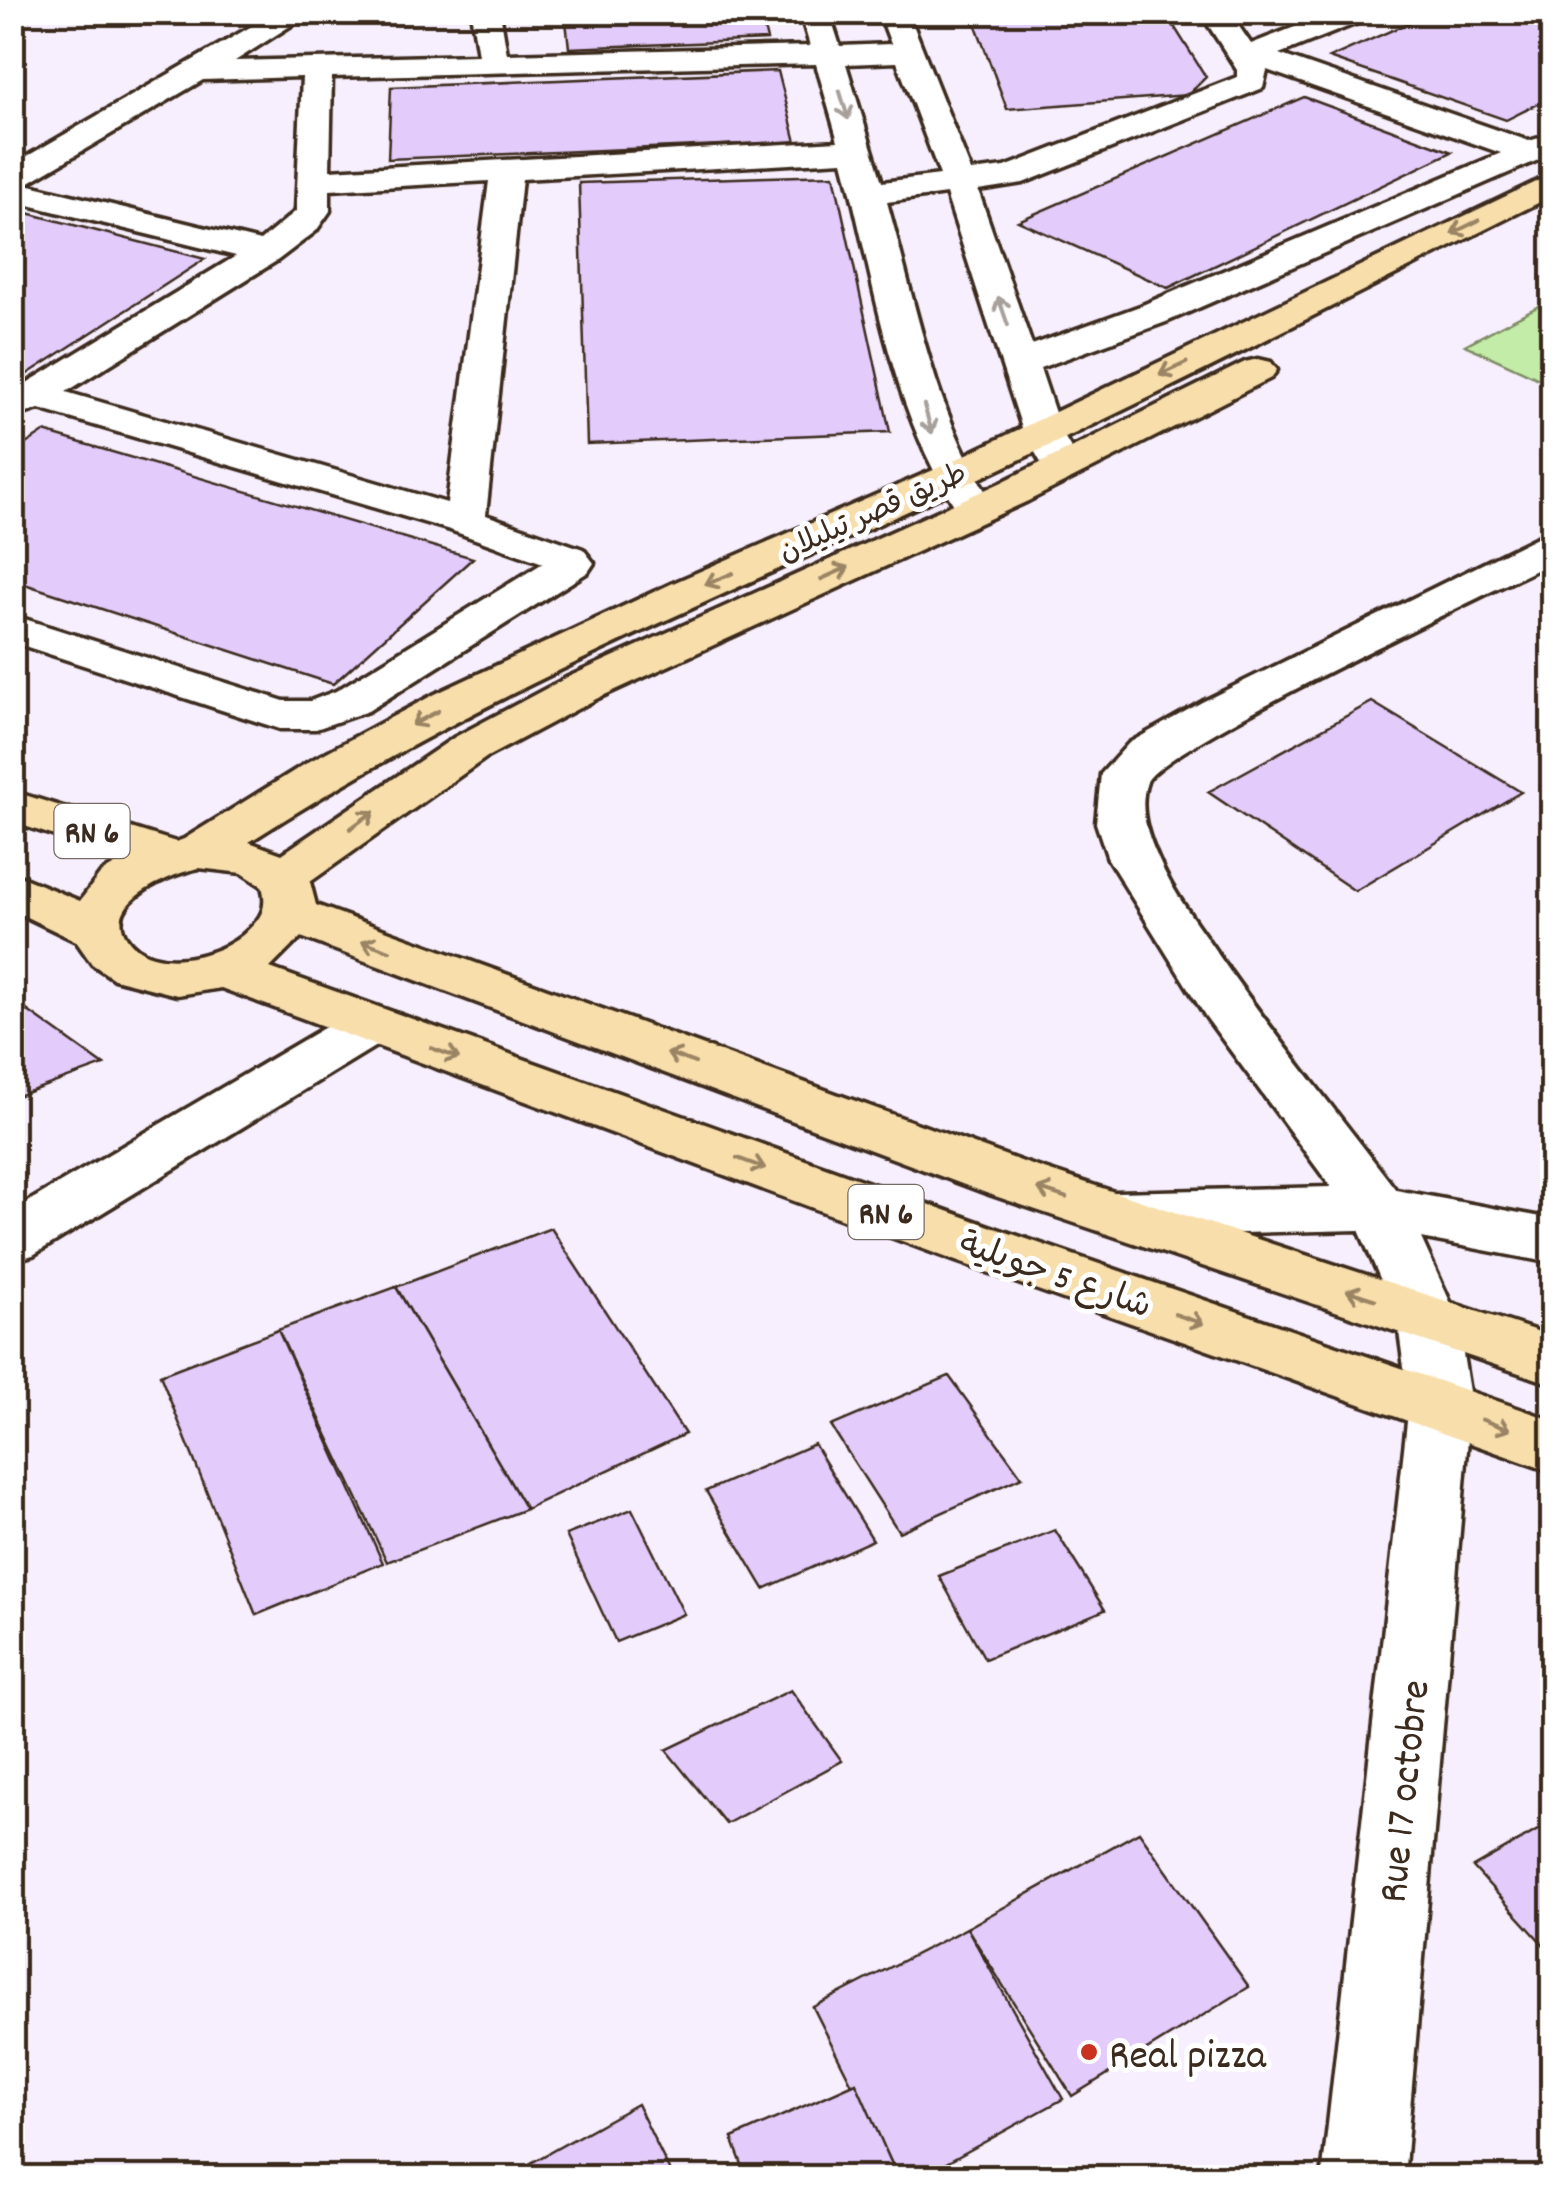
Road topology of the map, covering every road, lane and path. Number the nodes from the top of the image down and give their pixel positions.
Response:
1 (298, 12) edge
2 (485, 12) edge
3 (814, 12) edge
4 (892, 12) edge
5 (1214, 12) edge
6 (1360, 12) edge
7 (906, 52) junction
8 (1245, 52) junction
9 (828, 55) junction
10 (494, 63) junction
11 (318, 68) junction
12 (200, 71) junction
13 (858, 150) junction
14 (1546, 160) edge
15 (507, 170) junction
16 (12, 179) edge
17 (314, 181) junction
18 (960, 185) junction
19 (12, 191) edge
20 (869, 194) junction
21 (1552, 225) edge
22 (266, 253) junction
23 (1021, 362) junction
24 (23, 402) edge
25 (1042, 430) junction
26 (1062, 467) junction
27 (964, 492) junction
28 (465, 521) junction
29 (1552, 546) edge
30 (12, 628) edge
31 (12, 806) edge
32 (185, 855) junction
33 (12, 890) edge
34 (287, 896) junction
35 (98, 931) junction
36 (223, 970) junction
37 (370, 1026) junction
38 (1378, 1208) junction
39 (1116, 1214) junction
40 (12, 1239) edge
41 (1552, 1240) edge
42 (1427, 1317) junction
43 (1552, 1360) edge
44 (1440, 1404) junction
45 (1552, 1446) edge
46 (1363, 2178) edge

1 - 12 street
2 - 10 street
3 - 9 street
4 - 7 street
5 - 8 street
6 - 8 street
7 - 9 street
7 - 18 street
8 - 14 street
8 - 18 street
9 - 10 street
9 -> 13 street
10 - 11 street
11 - 12 street
11 - 17 street
12 - 16 street
13 - 15 street
13 - 20 street
14 - 23 street
14 -> 25 main road, طريق قصر تيليلان
15 - 17 street
15 - 28 street
17 - 22 street
18 - 20 street
23 -> 18 street
19 - 22 street
20 -> 27 street
21 - 26 main road, طريق قصر تيليلان
22 - 24 street
23 - 25 street
24 - 28 street
25 - 26 street
25 - 27 main road, طريق قصر تيليلان
26 - 27 main road, طريق قصر تيليلان
27 -> 32 main road, طريق قصر تيليلان
34 -> 27 main road, طريق قصر تيليلان
28 - 30 street
29 - 38 street, Rue 17 octobre
31 - 32 main road, RN 6
32 - 34 main road
32 - 35 main road
33 - 35 main road, RN 6
34 - 36 main road
39 -> 34 main road, RN 6
35 - 36 main road
36 - 37 main road, شارع 5 جويلية / RN 6
37 - 40 street
37 -> 44 main road, شارع 5 جويلية / RN 6
38 - 39 street
38 - 41 street
38 - 42 street, Rue 17 octobre
42 -> 39 main road, RN 6
42 - 43 main road, RN 6
42 - 44 street, Rue 17 octobre
44 -> 45 main road, شارع 5 جويلية / RN 6
44 - 46 street, Rue 17 octobre

